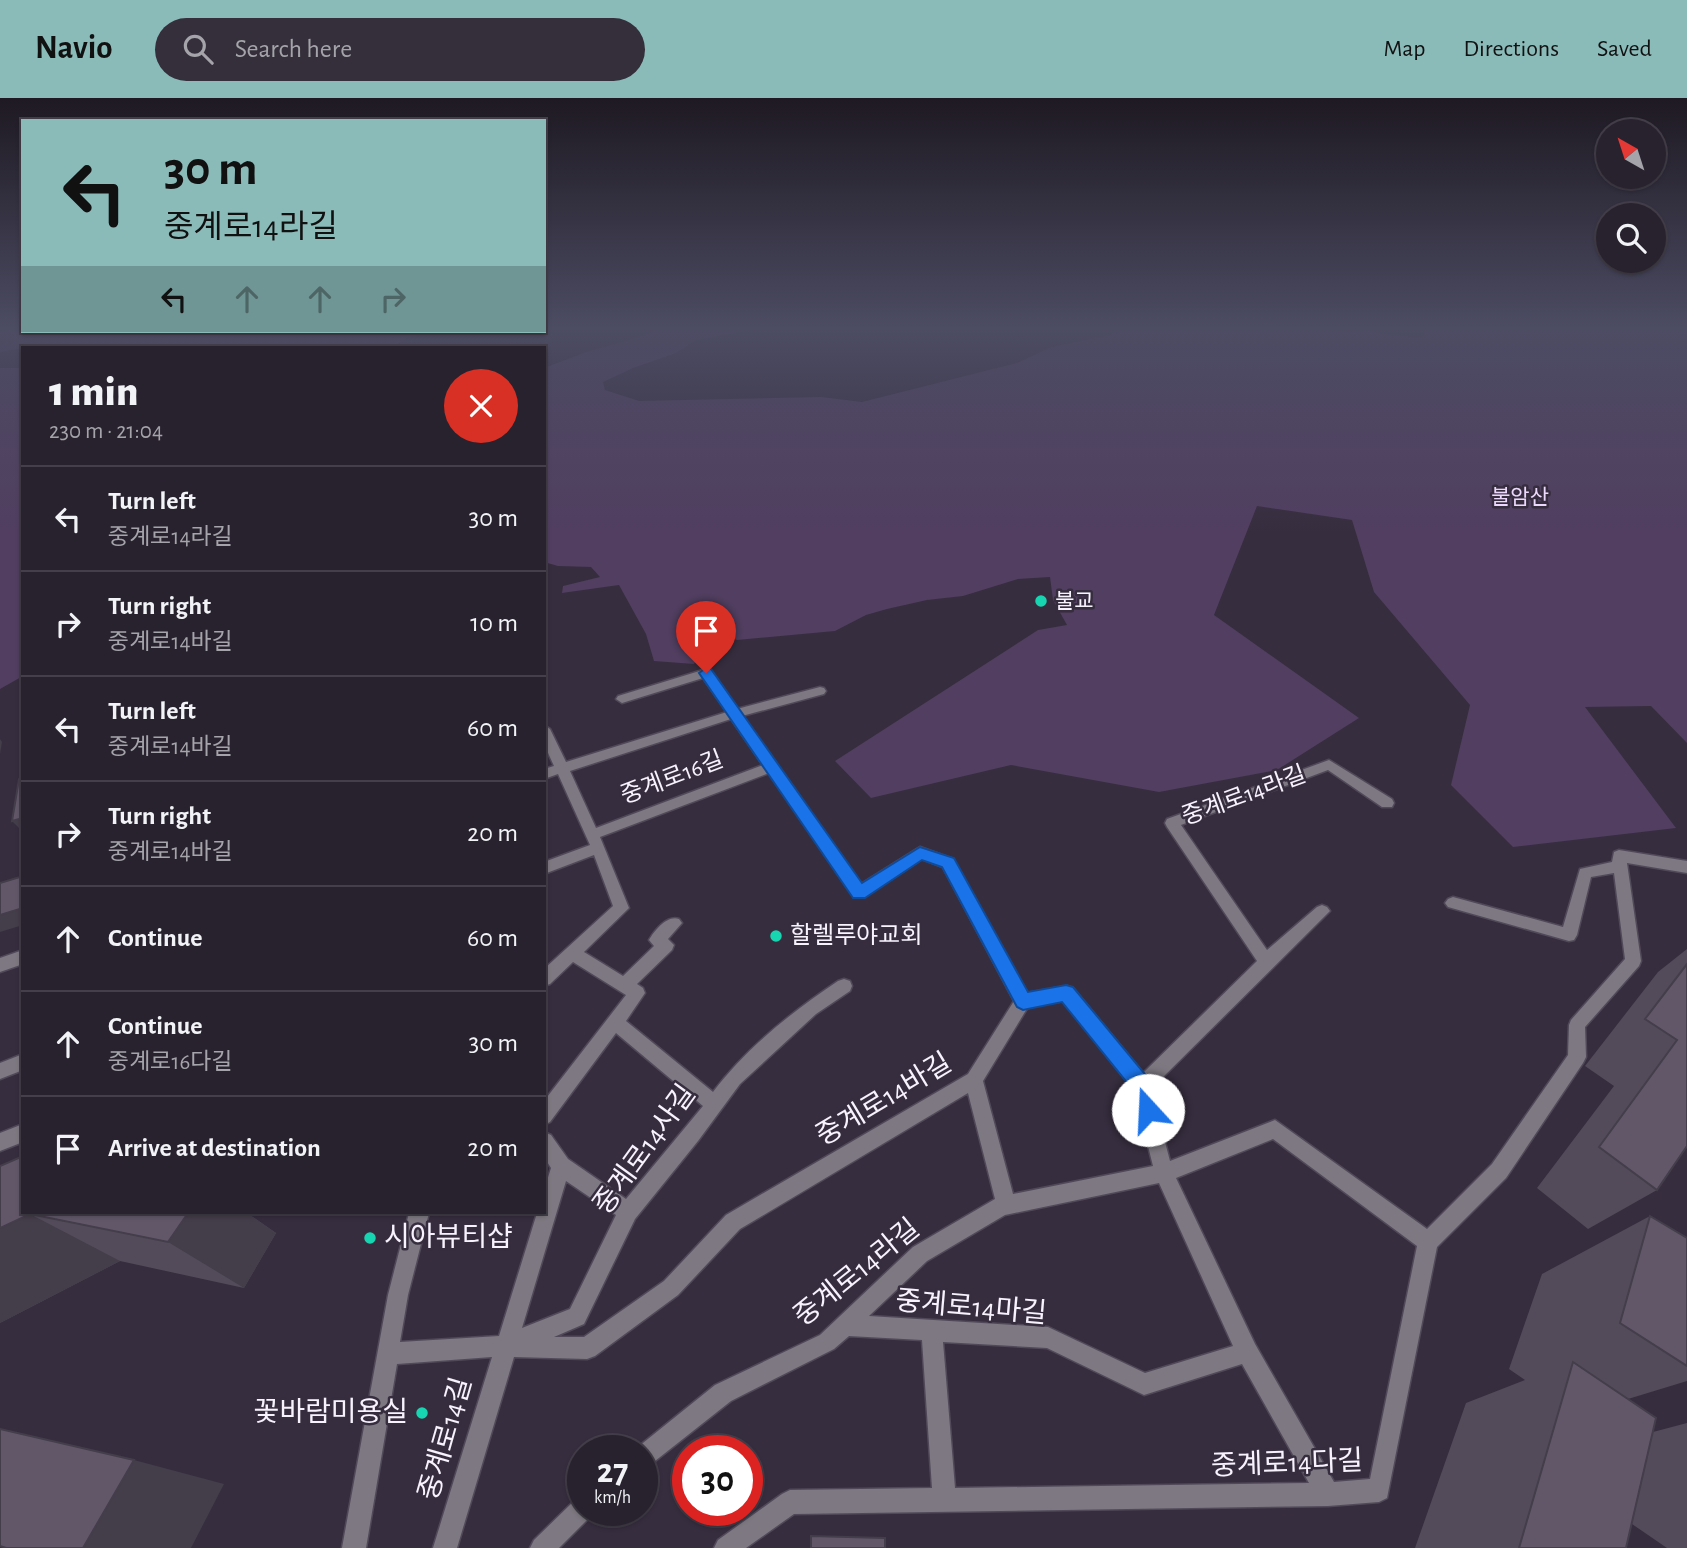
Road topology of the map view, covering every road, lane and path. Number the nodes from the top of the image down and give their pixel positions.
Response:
1 (820, 691) dead end
2 (622, 699) dead end
3 (733, 714) junction
4 (546, 734) edge
5 (561, 768) junction
6 (770, 768) junction
7 (546, 773) edge
8 (1387, 803) dead end
9 (595, 841) junction
10 (1620, 866) junction
11 (546, 867) edge
12 (1687, 867) edge
13 (1453, 903) dead end
14 (1322, 911) dead end
15 (674, 923) dead end
16 (572, 953) junction
17 (21, 958) edge
18 (1266, 961) junction
19 (0, 965) edge
20 (546, 977) edge
21 (625, 985) junction
22 (844, 986) dead end
23 (1023, 1002) junction
24 (615, 1022) junction
25 (21, 1063) edge
26 (0, 1071) edge
27 (974, 1080) junction
28 (1142, 1086) junction
29 (715, 1104) junction
30 (546, 1113) edge
31 (21, 1134) edge
32 (0, 1142) edge
33 (546, 1144) edge
34 (561, 1166) junction
35 (1164, 1173) junction
36 (548, 1192) edge
37 (1006, 1204) junction
38 (628, 1212) junction
39 (419, 1214) edge
40 (542, 1214) edge
41 (1428, 1242) junction
42 (844, 1325) junction
43 (932, 1331) junction
44 (505, 1346) junction
45 (1247, 1352) junction
46 (387, 1354) junction
47 (658, 1444) edge
48 (1328, 1494) junction
49 (944, 1500) junction
50 (567, 1524) edge
51 (354, 1548) edge
52 (446, 1548) edge
53 (542, 1548) edge
54 (726, 1548) edge

1 - 3 street
2 - 3 street
3 - 5 street
3 - 6 street
4 - 5 street
5 - 7 street
5 - 9 street
6 - 9 street, 중계로16길
6 - 23 street
8 - 18 street, 중계로14라길
9 - 11 street, 중계로16길
9 - 16 street
10 - 12 street
10 - 13 street
10 - 41 street
14 - 18 street
15 - 21 street
16 - 20 street
16 - 21 street
17 - 19 street
18 - 28 street
21 - 24 street
22 - 29 street, 중계로14사길
23 - 27 street, 중계로14바길
23 - 28 street
24 - 29 street
24 - 30 street
25 - 26 street
27 - 37 street
27 - 44 street, 중계로14바길
28 - 35 street
29 - 38 street, 중계로14사길
31 - 32 street
33 - 34 street
34 - 36 street, 중계로14길
34 - 38 street
35 - 37 street, 중계로14라길
35 - 41 street
35 - 45 street
37 - 42 street, 중계로14라길
38 - 44 street, 중계로14사길
39 - 46 street
40 - 44 street, 중계로14길
41 - 48 street, 중계로14다길
42 - 43 street, 중계로14마길
42 - 47 street, 중계로14라길
43 - 45 street, 중계로14마길
43 - 49 street
44 - 46 street, 중계로14길
44 - 52 street, 중계로14길
45 - 48 street
46 - 51 street
48 - 49 street, 중계로14다길
49 - 54 street, 중계로14다길
50 - 53 street

